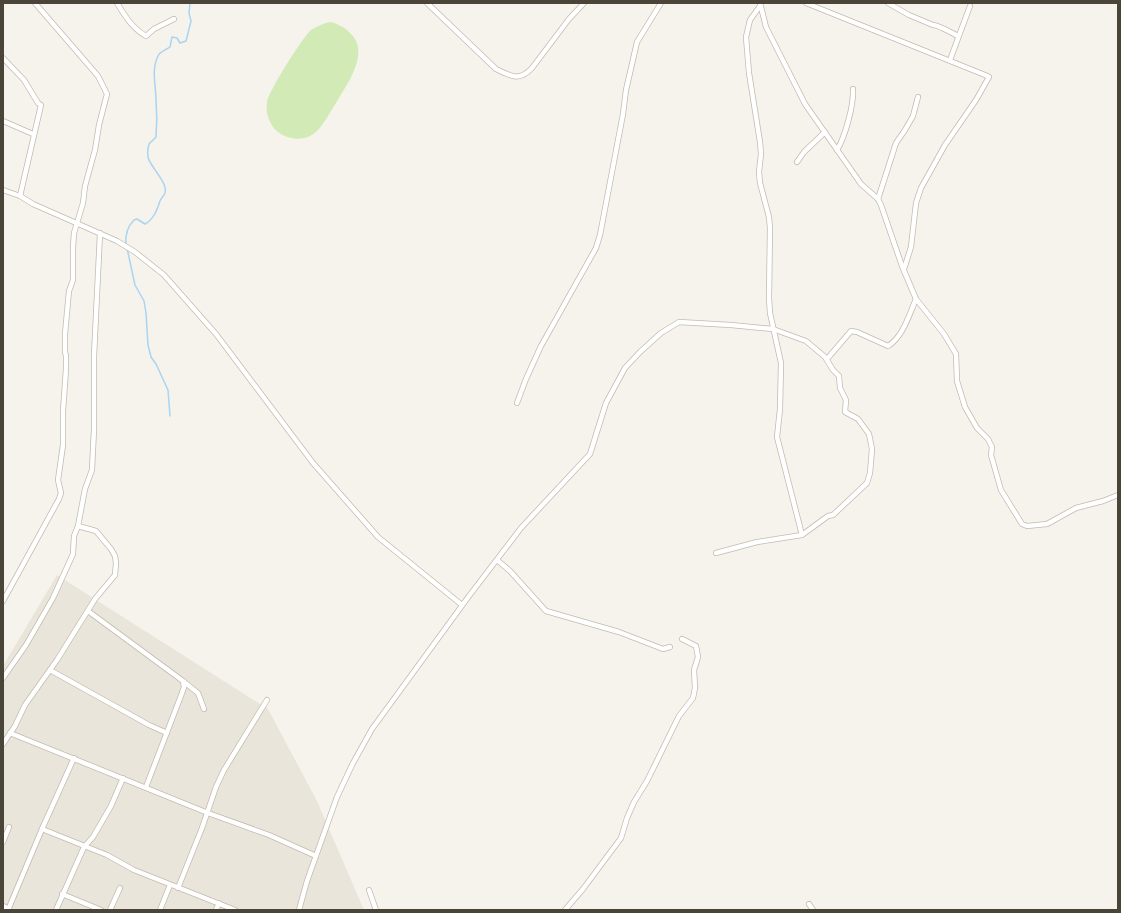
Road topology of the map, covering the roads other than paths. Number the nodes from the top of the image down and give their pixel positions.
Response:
1 (35, 3) edge
2 (117, 3) edge
3 (427, 3) edge
4 (584, 3) edge
5 (661, 3) edge
6 (806, 3) edge
7 (888, 3) edge
8 (760, 4) edge
9 (970, 6) dead end
10 (174, 19) dead end
11 (958, 36) junction
12 (3, 58) edge
13 (950, 60) junction
14 (853, 89) dead end
15 (918, 97) dead end
16 (3, 120) edge
17 (824, 132) junction
18 (33, 134) junction
19 (838, 150) junction
20 (797, 162) dead end
21 (3, 190) edge
22 (20, 196) junction
23 (878, 199) junction
24 (78, 224) junction
25 (100, 233) junction
26 (904, 269) junction
27 (916, 299) junction
28 (773, 329) junction
29 (827, 359) junction
30 (517, 403) dead end
31 (1118, 495) edge
32 (78, 526) junction
33 (802, 535) junction
34 (716, 553) dead end
35 (497, 560) junction
36 (3, 602) edge
37 (462, 605) junction
38 (88, 611) junction
39 (682, 639) dead end
40 (670, 647) dead end
41 (50, 670) junction
42 (3, 678) edge
43 (183, 681) junction
44 (267, 700) dead end
45 (204, 709) dead end
46 (10, 733) junction
47 (167, 733) junction
48 (3, 744) edge
49 (74, 758) junction
50 (123, 778) junction
51 (146, 787) junction
52 (208, 813) junction
53 (9, 828) dead end
54 (42, 829) junction
55 (3, 842) edge
56 (84, 847) junction
57 (316, 856) junction
58 (170, 885) junction
59 (120, 888) dead end
60 (178, 888) junction
61 (369, 890) dead end
62 (62, 894) junction
63 (219, 903) junction
64 (3, 906) edge
65 (9, 909) edge
66 (56, 910) edge
67 (101, 910) edge
68 (110, 910) edge
69 (160, 910) edge
70 (216, 910) edge
71 (235, 910) edge
72 (299, 910) edge
73 (376, 910) edge
74 (565, 910) edge

1 - 24 street
2 - 10 street
3 - 4 street
5 - 30 street
6 - 13 street
7 - 11 street
8 - 17 street
8 - 28 street
9 - 11 street
11 - 13 street
12 - 18 street
13 - 26 street
14 - 19 street
15 - 23 street
16 - 18 street
17 - 19 street
17 - 20 street
18 - 22 street
19 - 23 street
21 - 22 street
22 - 24 street
23 - 26 street
24 - 25 street
24 - 36 street
25 - 32 street
25 - 37 street
26 - 27 street
27 - 29 street
27 - 31 street
28 - 29 street
28 - 33 street
28 - 35 street
29 - 33 street
32 - 38 street
32 - 42 street
33 - 34 street
35 - 37 street
35 - 40 street
37 - 57 street
38 - 41 street
38 - 43 street
39 - 74 street
41 - 46 street
41 - 47 street
43 - 45 street
43 - 47 street
44 - 52 street
46 - 48 street
46 - 49 street
47 - 51 street
49 - 50 street
49 - 54 street
50 - 51 street
50 - 56 street
51 - 52 street
52 - 57 street
52 - 60 street
53 - 55 street
54 - 56 street
54 - 65 street
56 - 58 street
56 - 62 street
57 - 72 street
58 - 60 street
58 - 69 street
59 - 68 street
60 - 63 street
61 - 73 street
62 - 66 street
62 - 67 street
63 - 70 street
63 - 71 street
64 - 65 street

